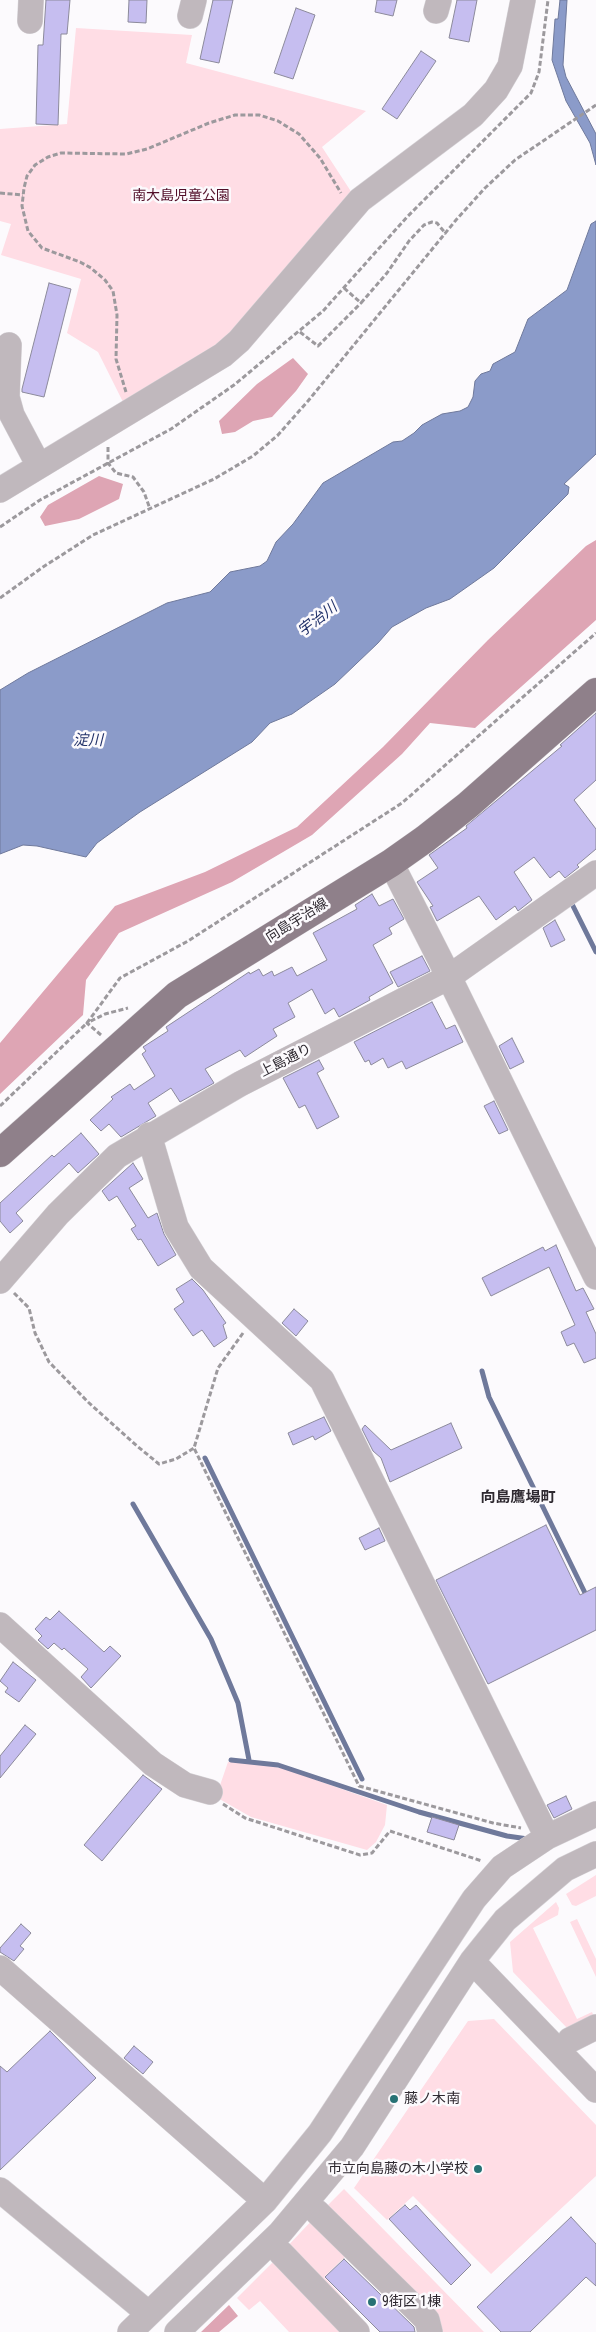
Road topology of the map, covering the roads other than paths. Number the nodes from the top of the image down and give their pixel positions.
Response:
1 (523, 0) edge
2 (9, 345) dead end
3 (39, 466) junction
4 (0, 490) edge
5 (596, 692) edge
6 (391, 864) junction
7 (596, 873) edge
8 (449, 977) junction
9 (149, 1135) junction
10 (0, 1153) edge
11 (596, 1277) edge
12 (0, 1281) edge
13 (0, 1625) edge
14 (210, 1792) road end
15 (596, 1814) edge
16 (545, 1834) junction
17 (596, 1854) edge
18 (472, 1961) junction
19 (0, 1968) edge
20 (596, 2027) edge
21 (570, 2040) dead end
22 (596, 2090) edge
23 (0, 2190) edge
24 (265, 2200) junction
25 (317, 2212) dead end
26 (281, 2253) dead end
27 (148, 2313) junction
28 (130, 2332) edge
29 (177, 2332) edge
30 (357, 2332) edge
31 (430, 2332) edge

1 - 3 street
2 - 3 street
3 - 4 street
5 - 6 main road, 向島宇治線
6 - 8 street
6 - 10 main road, 向島宇治線
7 - 8 street, 上島通り
8 - 9 street, 上島通り
8 - 11 street
9 - 12 street, 上島通り
9 - 16 street
13 - 14 street
15 - 16 street
16 - 24 street
17 - 18 street
18 - 22 street
18 - 29 street
19 - 24 street
20 - 21 street
23 - 27 street
24 - 27 street
25 - 31 street
26 - 30 street
27 - 28 street

